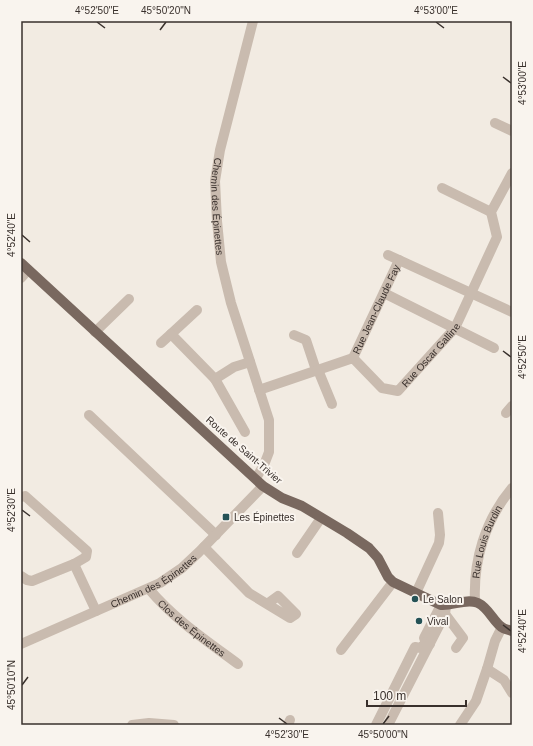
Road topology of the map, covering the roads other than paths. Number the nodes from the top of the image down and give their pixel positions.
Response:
1 (254, 21) edge
2 (495, 122) dead end
3 (512, 131) edge
4 (512, 174) edge
5 (442, 188) dead end
6 (491, 212) junction
7 (388, 255) dead end
8 (399, 260) junction
9 (24, 266) edge
10 (21, 278) edge
11 (471, 292) junction
12 (384, 293) junction
13 (129, 299) dead end
14 (197, 310) dead end
15 (512, 312) edge
16 (455, 328) junction
17 (95, 332) junction
18 (171, 334) junction
19 (294, 335) dead end
20 (161, 343) dead end
21 (494, 348) dead end
22 (353, 358) junction
23 (250, 362) junction
24 (317, 370) junction
25 (215, 379) junction
26 (259, 390) junction
27 (332, 404) dead end
28 (89, 414) dead end
29 (114, 432) dead end
30 (245, 432) dead end
31 (256, 478) junction
32 (264, 486) junction
33 (512, 488) edge
34 (21, 497) edge
35 (438, 513) dead end
36 (321, 518) junction
37 (217, 533) junction
38 (204, 547) junction
39 (297, 553) dead end
40 (74, 564) junction
41 (21, 576) edge
42 (393, 582) junction
43 (149, 589) junction
44 (416, 593) junction
45 (475, 602) junction
46 (267, 604) dead end
47 (444, 608) junction
48 (96, 611) junction
49 (502, 627) junction
50 (512, 631) edge
51 (428, 643) junction
52 (21, 644) edge
53 (456, 648) dead end
54 (341, 650) dead end
55 (238, 664) dead end
56 (487, 669) junction
57 (399, 680) junction
58 (410, 684) junction
59 (512, 693) edge
60 (132, 725) edge
61 (174, 725) edge
62 (376, 725) edge
63 (388, 725) edge
64 (460, 725) edge

1 - 23 street, Chemin des Épinettes
2 - 3 street
4 - 6 street
5 - 6 street
6 - 11 street, Rue Oscar Galline
7 - 8 street
8 - 11 street
8 - 12 street, Rue Jean-Claude Fay
9 - 10 street
9 - 17 main road, Route de Saint-Trivier
11 - 15 street
11 - 16 street, Rue Oscar Galline
12 - 16 street
12 - 22 street, Rue Jean-Claude Fay
13 - 17 street
14 - 18 street
16 - 21 street
16 - 22 street, Rue Oscar Galline
17 - 31 main road, Route de Saint-Trivier
18 - 20 street
18 - 25 street
19 - 24 street
22 - 24 street
23 - 25 street
23 - 26 street, Chemin des Épinettes
24 - 26 street
24 - 27 street
25 - 30 street
26 - 31 street, Chemin des Épinettes
28 - 37 street
29 - 37 street
31 - 32 main road, Route de Saint-Trivier
32 - 36 main road, Route de Saint-Trivier
32 - 37 street, Chemin des Épinettes
33 - 45 street, Rue Louis Burdin
34 - 40 street
35 - 44 street
36 - 39 street
36 - 42 main road, Route de Saint-Trivier
37 - 38 street, Chemin des Épinettes
38 - 43 street, Chemin des Épinettes
38 - 46 street
40 - 41 street
40 - 48 street
42 - 44 main road
42 - 54 street
43 - 48 street, Chemin des Épinettes
43 - 55 street, Clos des Épinettes
44 - 47 main road
45 - 47 main road
45 - 49 main road
47 - 51 street
47 - 53 street
48 - 52 street, Chemin des Épinettes
49 - 50 main road
49 - 56 street
51 - 57 street
51 - 58 street
56 - 59 street
56 - 64 street
57 - 58 street
57 - 62 street
58 - 63 street
60 - 61 street

